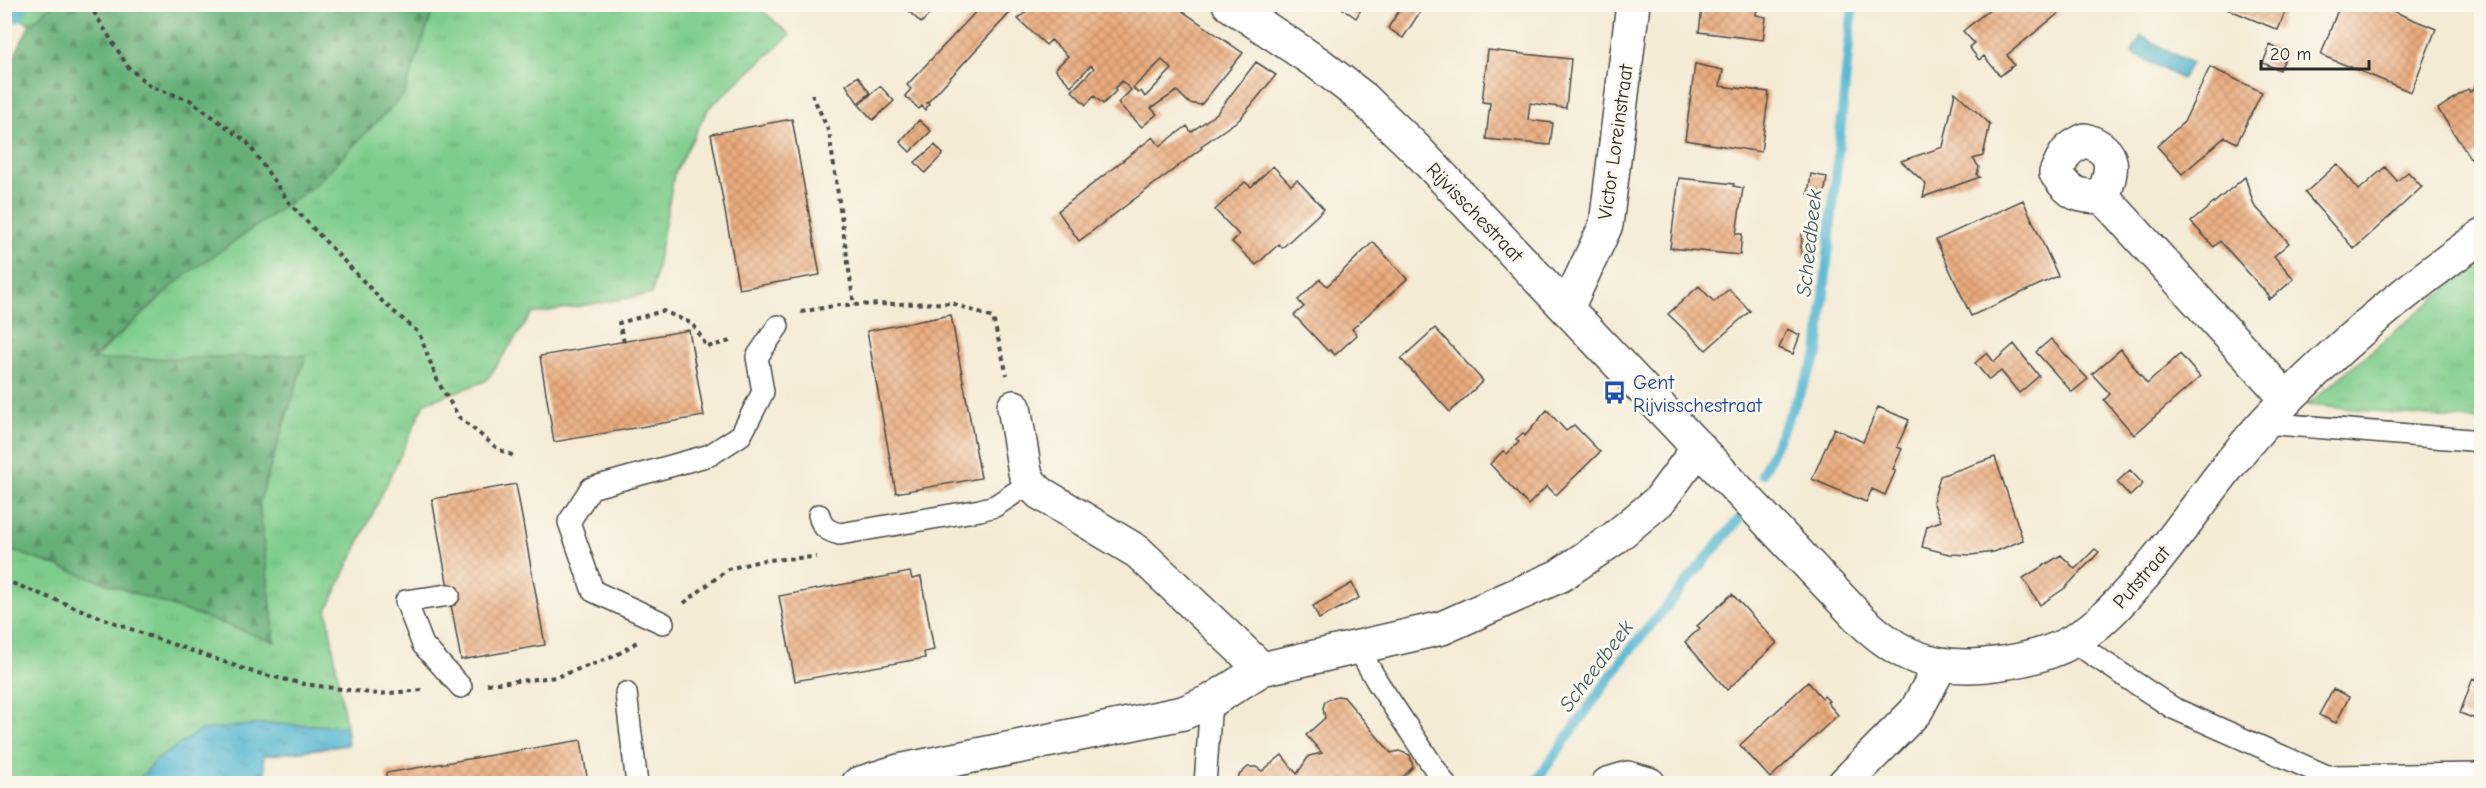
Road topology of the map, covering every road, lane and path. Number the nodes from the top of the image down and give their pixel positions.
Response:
1 (89, 4) edge
2 (1228, 4) edge
3 (1633, 4) edge
4 (812, 94) dead end
5 (2103, 197) dead end
6 (2481, 236) edge
7 (854, 305) junction
8 (1566, 308) junction
9 (797, 312) dead end
10 (778, 326) dead end
11 (736, 339) dead end
12 (624, 342) dead end
13 (2287, 399) junction
14 (1014, 407) joint
15 (2265, 423) junction
16 (2481, 441) edge
17 (1699, 447) junction
18 (514, 456) dead end
19 (1030, 483) junction
20 (819, 515) dead end
21 (4, 580) edge
22 (449, 595) dead end
23 (663, 623) dead end
24 (2072, 641) junction
25 (1358, 648) junction
26 (1941, 664) junction
27 (1262, 669) junction
28 (253, 672) dead end
29 (462, 687) dead end
30 (626, 693) dead end
31 (1211, 701) junction
32 (2481, 774) edge
33 (902, 777) edge
34 (637, 783) edge
35 (858, 783) edge
36 (1205, 783) edge
37 (1444, 783) edge
38 (1608, 783) edge
39 (1649, 783) edge
40 (1844, 783) edge

1 - 18 path
2 - 8 street, Rijvisschestraat
3 - 8 street, Victor Loreinstraat
4 - 7 path
5 - 13 street
6 - 13 street, Putstraat
7 - 9 path
7 - 14 path
8 - 17 street, Rijvisschestraat
10 - 23 lane
11 - 12 path
13 - 15 street, Putstraat
14 - 19 street
15 - 16 lane
15 - 24 street, Putstraat
17 - 25 street
17 - 26 street, Putstraat
19 - 20 lane
19 - 27 street
21 - 28 path
22 - 29 lane
24 - 26 street, Putstraat
24 - 32 lane
25 - 27 street
25 - 37 lane
26 - 40 street
27 - 31 street
30 - 34 lane
31 - 33 street
31 - 36 lane
33 - 35 street
38 - 39 street

